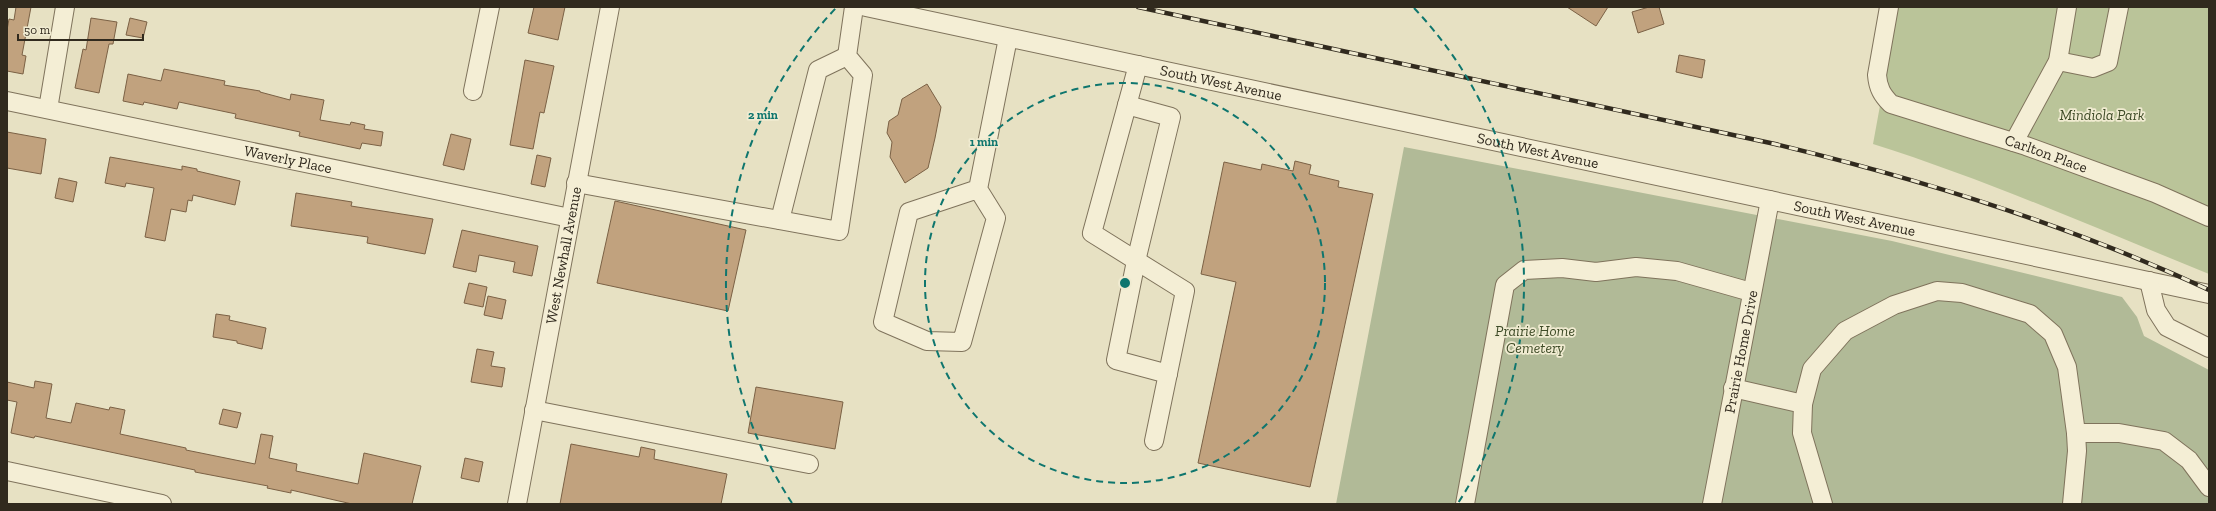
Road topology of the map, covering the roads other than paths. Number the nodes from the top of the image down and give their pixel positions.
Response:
1 (65, 7) edge
2 (490, 7) edge
3 (610, 7) edge
4 (854, 7) edge
5 (866, 7) edge
6 (1889, 7) edge
7 (2067, 7) edge
8 (2119, 7) edge
9 (1008, 38) junction
10 (847, 56) junction
11 (2058, 61) junction
12 (1138, 65) junction
13 (473, 91) dead end
14 (7, 101) edge
15 (1127, 105) junction
16 (48, 109) junction
17 (2014, 142) junction
18 (576, 184) junction
19 (978, 189) junction
20 (1770, 200) junction
21 (2209, 217) edge
22 (570, 218) junction
23 (780, 220) junction
24 (1136, 261) junction
25 (2149, 281) junction
26 (1751, 292) junction
27 (2209, 294) edge
28 (2209, 348) edge
29 (1168, 374) junction
30 (1733, 388) junction
31 (1803, 404) junction
32 (534, 410) junction
33 (2076, 433) junction
34 (1154, 441) dead end
35 (809, 464) dead end
36 (7, 471) edge
37 (2209, 487) edge
38 (162, 504) edge
39 (517, 504) edge
40 (1465, 504) edge
41 (1712, 504) edge
42 (1823, 504) edge
43 (2072, 504) edge

1 - 16 street
2 - 13 street
3 - 18 street, West Newhall Avenue
4 - 10 street
5 - 9 street, South West Avenue
6 - 17 street, Carlton Place
7 - 11 street
8 - 11 street
9 - 12 street, South West Avenue
9 - 19 street
10 - 23 street
10 - 23 street
11 - 17 street
12 - 15 street
12 - 20 street, South West Avenue
14 - 16 street, Waverly Place
15 - 24 street
15 - 24 street
16 - 22 street, Waverly Place
17 - 21 street, Carlton Place
18 - 22 street, West Newhall Avenue
18 - 23 street
19 - 19 street
20 - 25 street, South West Avenue
20 - 26 street, Prairie Home Drive
22 - 32 street, West Newhall Avenue
24 - 29 street
24 - 29 street
25 - 27 street, South West Avenue
25 - 28 street
26 - 30 street, Prairie Home Drive
26 - 40 street
29 - 34 street
30 - 31 street
30 - 41 street, Prairie Home Drive
31 - 33 street
31 - 42 street
32 - 35 street
32 - 39 street, West Newhall Avenue
33 - 37 street
33 - 43 street
36 - 38 street

